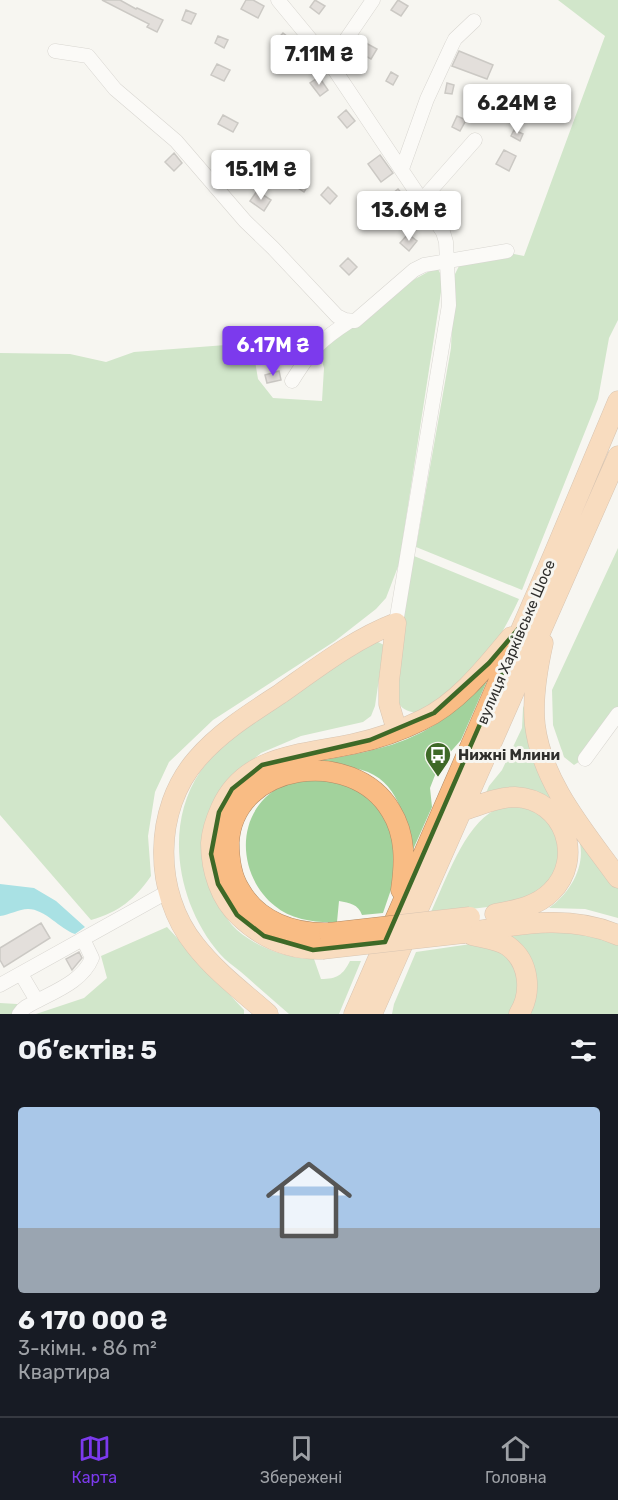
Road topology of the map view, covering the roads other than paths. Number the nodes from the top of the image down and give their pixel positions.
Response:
1 (278, 0) edge
2 (373, 0) edge
3 (474, 21) dead end
4 (55, 51) dead end
5 (330, 63) junction
6 (475, 140) dead end
7 (402, 169) junction
8 (422, 200) junction
9 (507, 251) dead end
10 (448, 259) junction
11 (351, 321) junction
12 (292, 381) dead end
13 (618, 401) edge
14 (618, 456) edge
15 (571, 563) junction
16 (525, 621) junction
17 (396, 623) junction
18 (618, 714) edge
19 (397, 731) junction
20 (585, 759) dead end
21 (461, 811) junction
22 (618, 878) edge
23 (169, 891) junction
24 (495, 914) junction
25 (395, 921) junction
26 (618, 924) edge
27 (467, 925) junction
28 (618, 935) edge
29 (83, 939) junction
30 (326, 941) junction
31 (399, 955) junction
32 (21, 974) junction
33 (0, 986) edge
34 (37, 1001) junction
35 (19, 1014) edge
36 (268, 1014) edge
37 (354, 1014) edge
38 (372, 1014) edge
39 (387, 1014) edge
40 (519, 1014) edge

1 - 5 street
2 - 5 street
3 - 7 street
4 - 11 street
5 - 7 street
6 - 8 street
7 - 8 street
8 - 10 street
9 - 10 street
10 - 11 street
10 - 17 street
11 - 12 street
13 - 16 highway, вулиця Харківське Шосе
14 - 15 highway, вулиця Харківське Шосе
15 - 21 highway, вулиця Харківське Шосе
15 - 22 highway
16 - 19 highway
16 - 25 highway, вулиця Харківське Шосе
17 - 19 highway
17 - 23 highway
18 - 20 street
19 - 30 highway
21 - 24 highway
21 - 31 highway, вулиця Харківське Шосе
23 - 29 street
23 - 36 highway
24 - 26 highway
24 - 27 highway
25 - 30 highway
25 - 37 highway, вулиця Харківське Шосе
27 - 28 highway
27 - 30 highway, bridge
27 - 40 highway
29 - 32 street
29 - 34 street
31 - 38 highway, вулиця Харківське Шосе
31 - 39 highway
32 - 33 street
32 - 34 street
34 - 35 street

